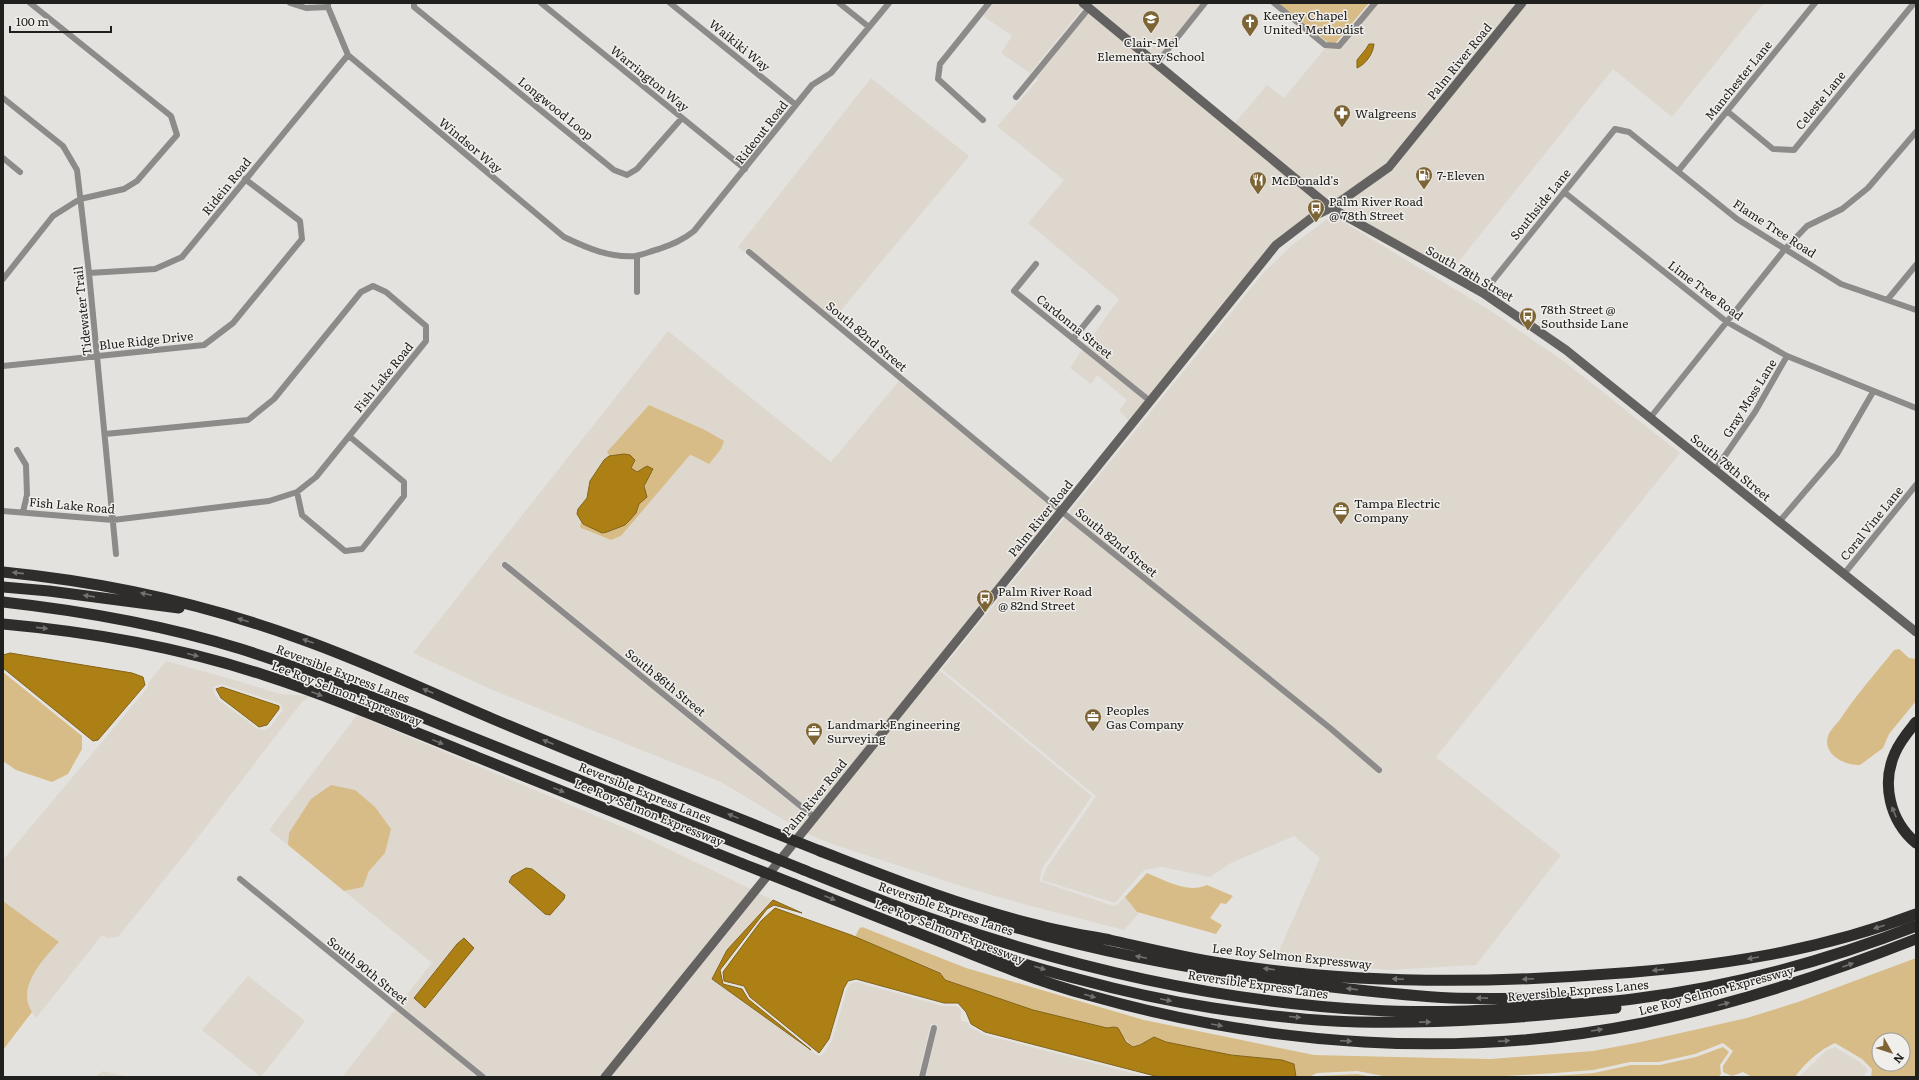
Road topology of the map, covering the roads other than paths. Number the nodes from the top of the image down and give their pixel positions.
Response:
1 (30, 3) edge
2 (290, 3) edge
3 (414, 3) edge
4 (541, 3) edge
5 (670, 3) edge
6 (839, 3) edge
7 (889, 3) edge
8 (989, 3) edge
9 (1205, 3) edge
10 (1274, 3) edge
11 (1375, 3) edge
12 (1522, 3) edge
13 (1815, 3) edge
14 (1915, 4) edge
15 (328, 5) edge
16 (1086, 5) edge
17 (869, 27) junction
18 (348, 56) junction
19 (1157, 63) junction
20 (1016, 97) dead end
21 (3, 98) edge
22 (796, 105) junction
23 (1727, 111) junction
24 (682, 118) junction
25 (983, 120) dead end
26 (1615, 129) joint
27 (1916, 132) edge
28 (3, 158) edge
29 (745, 169) junction
30 (1679, 170) junction
31 (20, 172) dead end
32 (245, 179) junction
33 (1564, 192) junction
34 (80, 199) junction
35 (1331, 208) junction
36 (1785, 249) junction
37 (749, 252) dead end
38 (637, 256) junction
39 (1036, 264) dead end
40 (1916, 265) edge
41 (89, 274) junction
42 (3, 279) edge
43 (638, 292) dead end
44 (1483, 293) junction
45 (1888, 299) junction
46 (1098, 308) dead end
47 (1916, 310) edge
48 (1727, 322) junction
49 (1073, 339) junction
50 (1787, 356) junction
51 (98, 357) junction
52 (3, 366) edge
53 (1873, 392) junction
54 (1150, 401) junction
55 (1916, 408) edge
56 (1650, 418) junction
57 (105, 434) junction
58 (349, 436) junction
59 (18, 450) dead end
60 (1715, 470) junction
61 (1916, 485) edge
62 (296, 492) junction
63 (3, 511) edge
64 (1061, 511) junction
65 (23, 512) junction
66 (113, 520) junction
67 (1779, 522) junction
68 (116, 554) dead end
69 (505, 565) dead end
70 (3, 572) edge
71 (1844, 574) junction
72 (3, 587) edge
73 (3, 602) edge
74 (225, 615) junction
75 (3, 624) edge
76 (1915, 629) edge
77 (1916, 722) edge
78 (1379, 770) dead end
79 (814, 817) junction
80 (1916, 843) edge
81 (240, 879) dead end
82 (935, 895) junction
83 (1916, 914) edge
84 (1916, 926) edge
85 (1916, 939) edge
86 (961, 950) junction
87 (1664, 994) junction
88 (1632, 1000) junction
89 (934, 1028) dead end
90 (483, 1077) edge
91 (605, 1077) edge
92 (922, 1077) edge

1 - 34 street
2 - 15 street, Windsor Way
3 - 24 street, Longwood Loop
4 - 24 street, Warrington Way
5 - 22 street, Waikiki Way
6 - 17 street
7 - 17 street, Rideout Road
8 - 25 street
9 - 19 street
10 - 11 street
12 - 35 street, Palm River Road
13 - 23 street, Manchester Lane
14 - 23 street, Celeste Lane
15 - 18 street, Windsor Way
16 - 19 street, South 78th Street
16 - 20 street
17 - 22 street, Rideout Road
18 - 32 street, Ridein Road
18 - 38 street, Windsor Way
19 - 35 street, South 78th Street
21 - 34 street, Tidewater Trail
22 - 29 street, Rideout Road
23 - 30 street, Manchester Lane
24 - 29 street, Warrington Way
26 - 30 street, Flame Tree Road
26 - 33 street, Southside Lane
27 - 36 street
28 - 31 street
29 - 38 street, Rideout Road
30 - 36 street, Flame Tree Road
32 - 41 street, Ridein Road
32 - 51 street, Blue Ridge Drive
33 - 44 street, Southside Lane
33 - 48 street, Lime Tree Road
34 - 41 street, Tidewater Trail
34 - 42 street
35 - 44 street, South 78th Street
35 - 54 street, Palm River Road
36 - 45 street, Flame Tree Road
36 - 48 street
37 - 64 street, South 82nd Street
38 - 43 street
39 - 49 street, Cardonna Street
40 - 45 street
41 - 51 street, Tidewater Trail
44 - 56 street, South 78th Street
45 - 47 street, Flame Tree Road
46 - 49 street
48 - 50 street, Lime Tree Road
48 - 56 street
49 - 54 street, Cardonna Street
50 - 53 street, Lime Tree Road
50 - 60 street, Gray Moss Lane
51 - 52 street, Blue Ridge Drive
51 - 57 street, Tidewater Trail
53 - 55 street, Lime Tree Road
53 - 67 street
54 - 64 street, Palm River Road
56 - 60 street, South 78th Street
57 - 58 street, Fish Lake Road
57 - 66 street, Tidewater Trail
58 - 62 street, Fish Lake Road
58 - 62 street
59 - 65 street
60 - 67 street, South 78th Street
61 - 71 street, Coral Vine Lane
62 - 66 street, Fish Lake Road
63 - 65 street, Fish Lake Road
64 - 78 street, South 82nd Street
64 - 79 street, Palm River Road
65 - 66 street, Fish Lake Road
66 - 68 street, Tidewater Trail
67 - 71 street, South 78th Street
69 - 79 street, South 86th Street
74 -> 70 highway, Lee Roy Selmon Expressway
71 - 76 street, South 78th Street
74 -> 72 highway
73 - 88 highway, Reversible Express Lanes, bridge
82 -> 74 highway, Lee Roy Selmon Expressway, bridge
75 -> 86 highway, Lee Roy Selmon Expressway, bridge
80 -> 77 highway
79 - 91 street, Palm River Road
81 - 90 street, South 90th Street
83 -> 82 highway, Lee Roy Selmon Expressway
88 -> 82 highway
84 - 87 highway, Reversible Express Lanes
86 -> 85 highway, Lee Roy Selmon Expressway
86 -> 87 highway
87 - 88 highway, Reversible Express Lanes
89 - 92 street

